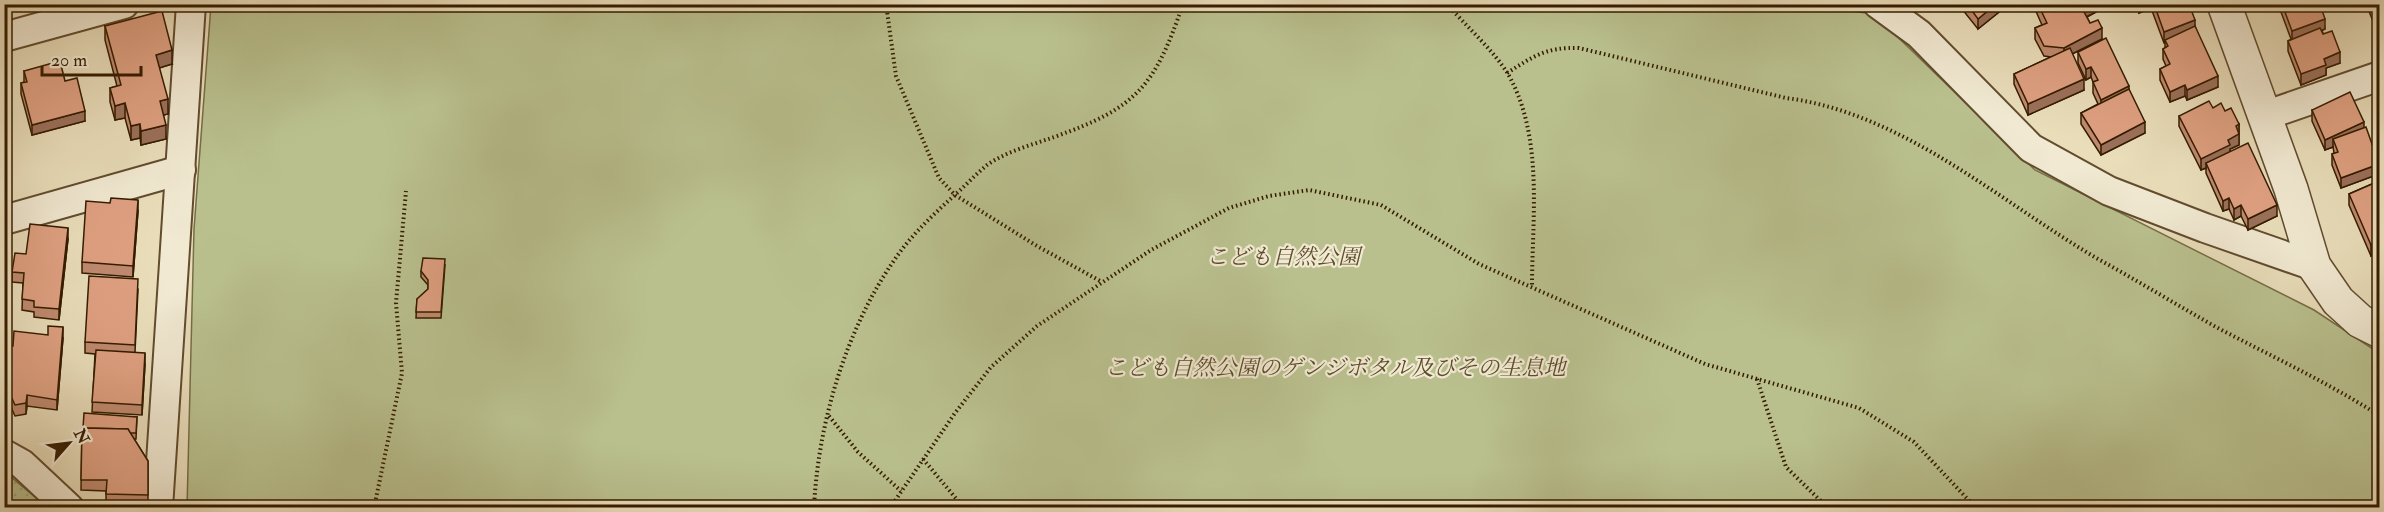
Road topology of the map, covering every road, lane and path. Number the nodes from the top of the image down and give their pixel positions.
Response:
1 (124, 4) edge
2 (191, 4) edge
3 (886, 4) edge
4 (1183, 4) edge
5 (1448, 4) edge
6 (1878, 4) edge
7 (2224, 4) edge
8 (4, 38) edge
9 (1507, 73) junction
10 (2379, 76) edge
11 (2264, 117) junction
12 (181, 170) junction
13 (406, 191) dead end
14 (955, 195) junction
15 (4, 220) edge
16 (2314, 266) junction
17 (1103, 282) junction
18 (1532, 287) junction
19 (2379, 331) edge
20 (1757, 379) junction
21 (828, 415) junction
22 (2379, 416) edge
23 (4, 454) edge
24 (923, 459) junction
25 (901, 491) junction
26 (69, 507) edge
27 (158, 507) edge
28 (374, 507) edge
29 (814, 507) edge
30 (890, 507) edge
31 (964, 507) edge
32 (1828, 507) edge
33 (1976, 507) edge

1 - 8 street
2 - 12 street
3 - 14 path
4 - 14 path
5 - 9 path
6 - 16 street
7 - 11 street
9 - 18 path
9 - 22 path
10 - 11 street
11 - 16 street
12 - 15 street
12 - 27 street
13 - 28 path
14 - 17 path
14 - 21 path
16 - 19 street
17 - 18 path
17 - 24 path
18 - 20 path
20 - 32 path
20 - 33 path
21 - 25 path
21 - 29 path
23 - 26 street
24 - 25 path
24 - 31 path
25 - 30 path

